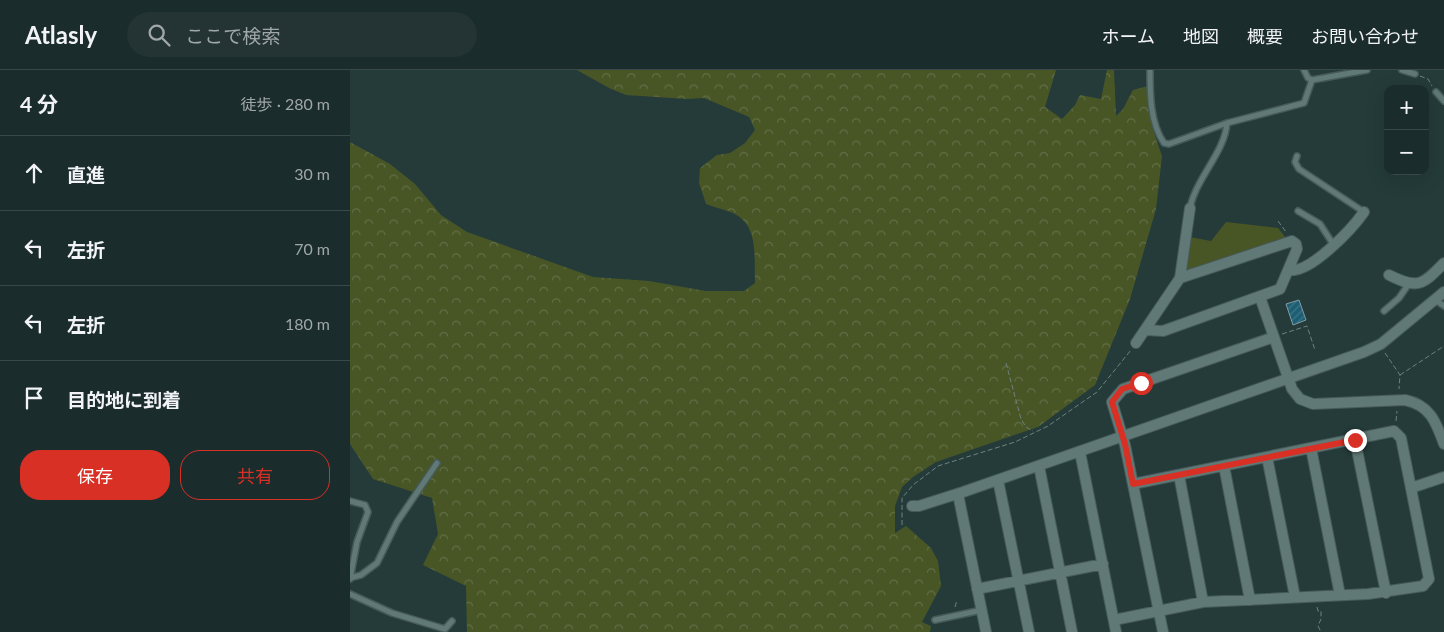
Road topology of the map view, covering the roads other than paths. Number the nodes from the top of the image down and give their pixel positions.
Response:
1 (1150, 70) edge
2 (1304, 70) edge
3 (1367, 70) edge
4 (1402, 70) edge
5 (1415, 74) road end
6 (1312, 80) junction
7 (1436, 92) road end
8 (1444, 101) edge
9 (1227, 123) junction
10 (1297, 156) dead end
11 (1190, 208) joint
12 (1298, 211) dead end
13 (1364, 212) joint
14 (1333, 244) junction
15 (1444, 263) edge
16 (1288, 270) junction
17 (1388, 275) dead end
18 (1180, 278) junction
19 (1408, 285) junction
20 (1444, 292) edge
21 (1260, 297) junction
22 (1434, 299) junction
23 (1444, 306) edge
24 (1384, 311) dead end
25 (1146, 330) junction
26 (1277, 336) junction
27 (1136, 343) road end
28 (1288, 379) junction
29 (1123, 436) junction
30 (1355, 440) junction
31 (1444, 444) edge
32 (1311, 448) junction
33 (1080, 452) junction
34 (1267, 457) junction
35 (437, 463) dead end
36 (1039, 466) junction
37 (1224, 466) junction
38 (1179, 475) junction
39 (1444, 477) edge
40 (998, 480) junction
41 (1133, 484) junction
42 (1411, 488) junction
43 (958, 494) junction
44 (350, 501) edge
45 (912, 506) dead end
46 (1103, 564) junction
47 (1060, 573) junction
48 (350, 578) edge
49 (1018, 581) junction
50 (978, 589) junction
51 (1386, 592) junction
52 (350, 594) edge
53 (1340, 595) junction
54 (1295, 597) junction
55 (1250, 600) junction
56 (1203, 602) junction
57 (982, 610) junction
58 (1158, 611) junction
59 (452, 620) dead end
60 (934, 620) dead end
61 (1114, 620) junction
62 (986, 632) edge
63 (1029, 632) edge
64 (1072, 632) edge
65 (1116, 632) edge
66 (1163, 632) edge

1 - 9 lane
2 - 6 lane
3 - 6 lane
4 - 5 lane
6 - 9 lane
7 - 8 lane
9 - 11 lane
10 - 13 lane
11 - 18 street
12 - 14 lane
13 - 14 street
14 - 16 street
15 - 19 street
16 - 18 street
16 - 21 street
17 - 19 street
18 - 25 street
19 - 24 lane
20 - 22 street
21 - 25 street
21 - 26 street
22 - 23 lane
22 - 28 street
25 - 27 street
26 - 28 street
26 - 29 street
28 - 29 street
28 - 31 street
29 - 33 street
29 - 41 street
30 - 32 street
30 - 42 street
30 - 51 street
32 - 34 street
32 - 53 street
33 - 36 street
33 - 46 street
34 - 37 street
34 - 54 street
35 - 48 lane
36 - 40 street
36 - 47 street
37 - 38 street
37 - 55 street
38 - 41 street
38 - 56 street
39 - 42 street
40 - 43 street
40 - 49 street
41 - 58 street
42 - 51 street
43 - 45 street
43 - 50 street
44 - 48 lane
46 - 47 street
46 - 61 street
47 - 49 street
47 - 64 street
49 - 50 street
49 - 63 street
50 - 57 street
51 - 53 street
52 - 59 lane
53 - 54 street
54 - 55 street
55 - 56 street
56 - 58 street
57 - 60 lane
57 - 62 street
58 - 61 street
58 - 66 street
61 - 65 street

